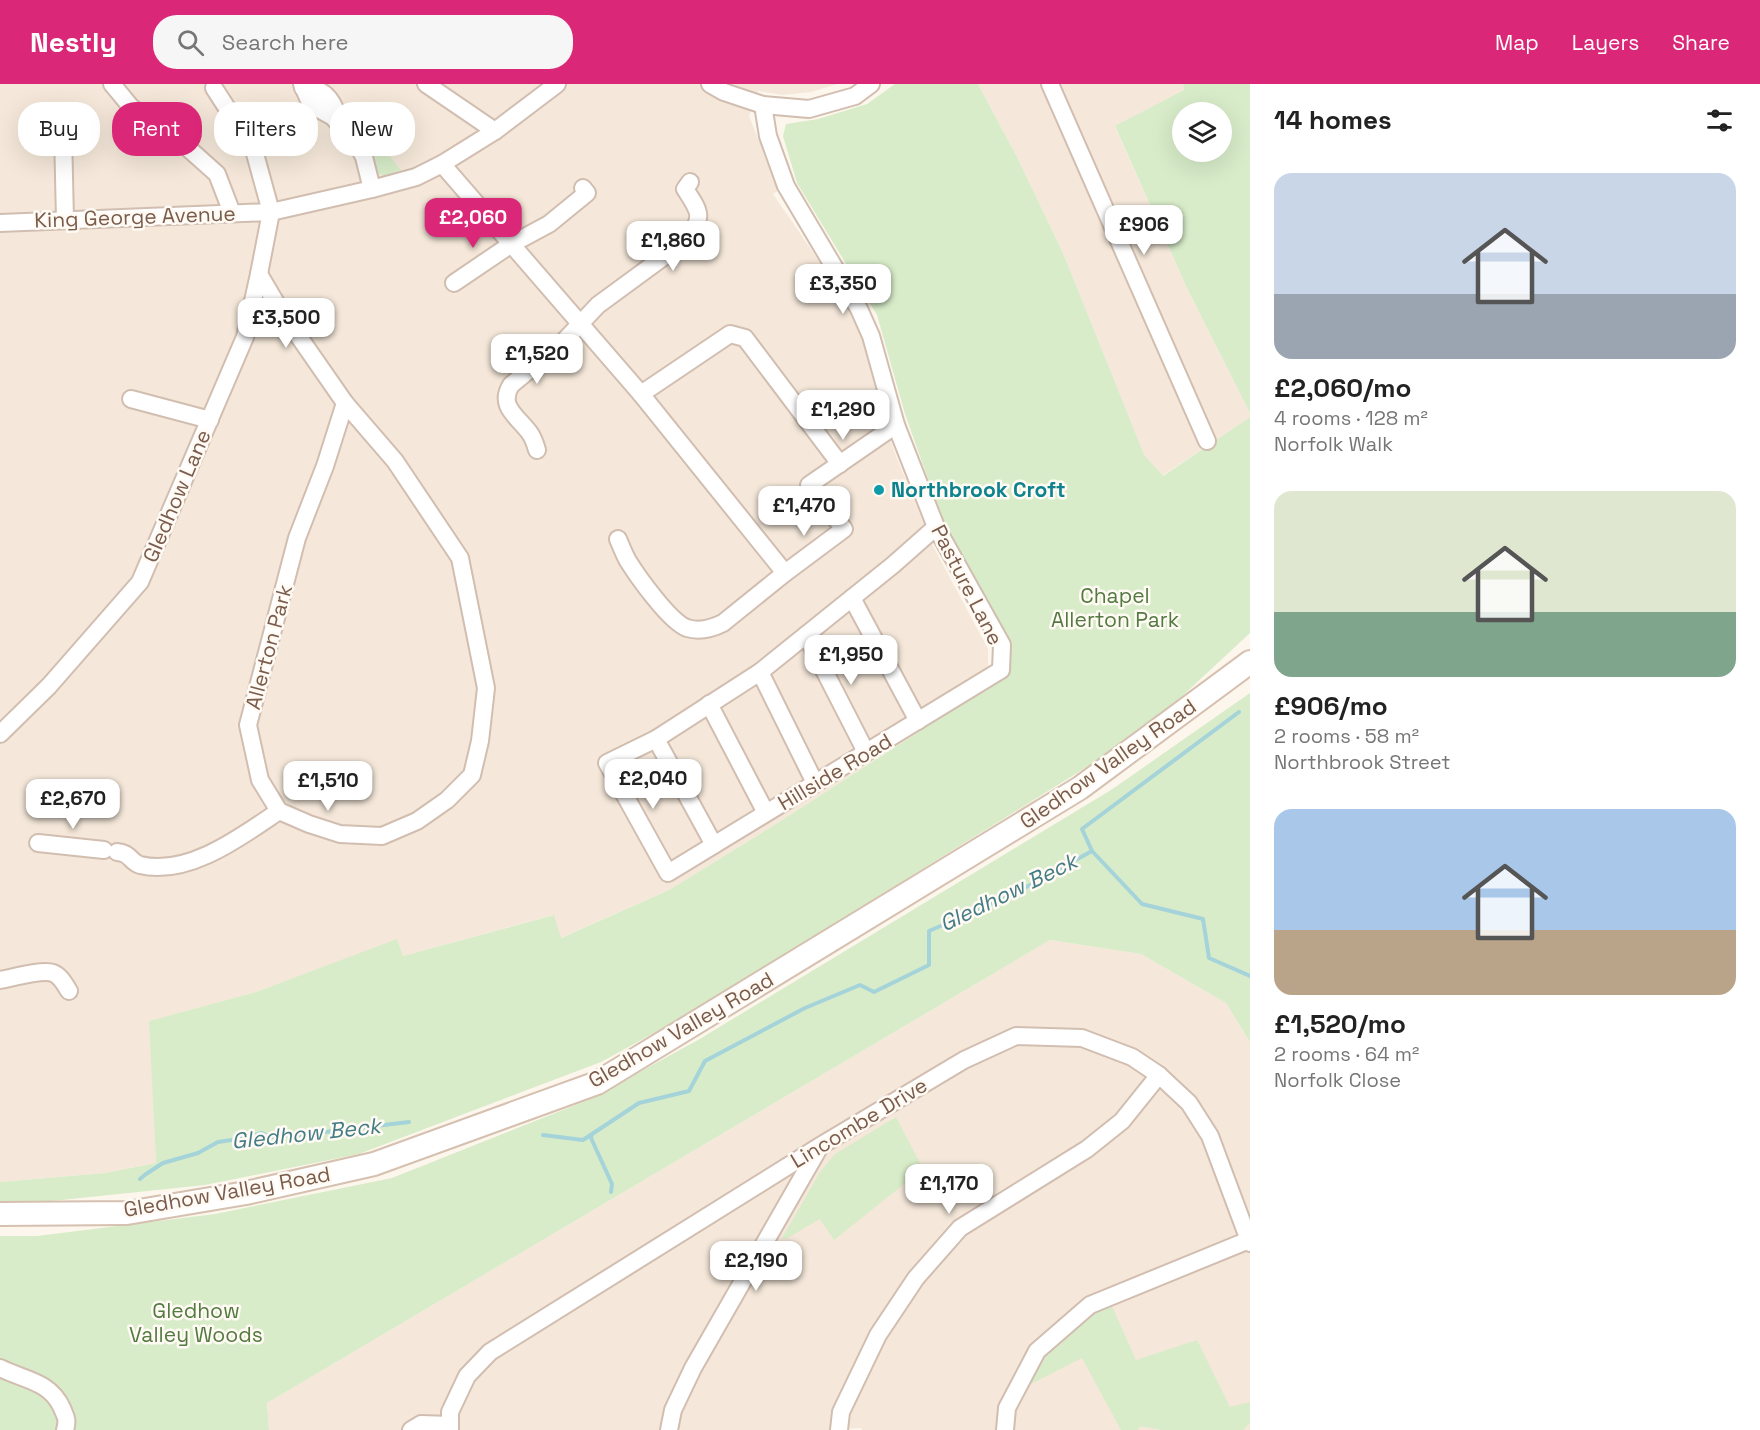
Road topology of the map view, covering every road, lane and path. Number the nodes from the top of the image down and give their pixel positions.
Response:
1 (112, 84) edge
2 (426, 84) edge
3 (557, 84) edge
4 (711, 84) edge
5 (871, 84) edge
6 (1050, 84) edge
7 (303, 86) edge
8 (214, 88) dead end
9 (763, 105) junction
10 (495, 131) junction
11 (64, 156) edge
12 (442, 164) junction
13 (690, 182) dead end
14 (586, 184) dead end
15 (372, 189) junction
16 (271, 212) junction
17 (232, 213) junction
18 (65, 220) junction
19 (0, 223) edge
20 (510, 245) junction
21 (259, 274) junction
22 (454, 283) dead end
23 (580, 323) junction
24 (641, 394) junction
25 (131, 399) dead end
26 (345, 403) junction
27 (210, 420) junction
28 (896, 425) junction
29 (1207, 441) dead end
30 (537, 450) dead end
31 (840, 464) junction
32 (936, 527) junction
33 (618, 539) dead end
34 (785, 573) junction
35 (852, 598) junction
36 (806, 635) junction
37 (1250, 662) edge
38 (1001, 670) joint
39 (760, 672) junction
40 (709, 704) junction
41 (918, 721) junction
42 (0, 734) edge
43 (656, 739) junction
44 (866, 752) junction
45 (815, 783) junction
46 (279, 811) junction
47 (766, 813) junction
48 (38, 843) dead end
49 (714, 845) junction
50 (0, 980) edge
51 (69, 991) dead end
52 (1159, 1075) junction
53 (820, 1146) junction
54 (0, 1214) edge
55 (1249, 1241) edge
56 (0, 1368) edge
57 (450, 1428) edge
58 (65, 1430) edge
59 (411, 1430) edge
60 (669, 1430) edge
61 (839, 1430) edge
62 (1005, 1430) edge

1 - 17 street
2 - 10 street
3 - 10 street, King George Avenue
4 - 9 street
5 - 9 street
6 - 29 street
7 - 15 street
8 - 16 street
9 - 28 street, Pasture Lane
10 - 12 street, King George Avenue
11 - 18 street
12 - 15 street, King George Avenue
12 - 20 street
13 - 23 street
14 - 20 street
15 - 16 street, King George Avenue
16 - 17 street, King George Avenue
16 - 21 street, Gledhow Lane
17 - 18 street, King George Avenue
18 - 19 street, King George Avenue
20 - 22 street
20 - 23 street
21 - 26 street
21 - 27 street, Gledhow Lane
23 - 24 street
23 - 30 street
24 - 31 street
24 - 34 street
25 - 27 street
26 - 46 street, Allerton Park
26 - 46 street
27 - 42 street, Gledhow Lane
28 - 31 street
28 - 32 street, Pasture Lane
31 - 34 street
32 - 35 street
32 - 38 street, Pasture Lane
33 - 34 street
35 - 36 street
35 - 41 street
36 - 39 street
36 - 44 street
37 - 54 street, Gledhow Valley Road
38 - 41 street, Hillside Road
39 - 40 street
39 - 45 street
40 - 43 street
40 - 47 street
41 - 44 street, Hillside Road
43 - 49 street
43 - 49 street, Hillside Road
44 - 45 street, Hillside Road
45 - 47 street, Hillside Road
46 - 48 street
47 - 49 street, Hillside Road
50 - 51 street
52 - 53 street, Lincombe Drive
52 - 55 street, Lincombe Drive
52 - 61 street
53 - 57 street, Lincombe Drive
53 - 60 street
55 - 62 street
56 - 58 street
57 - 59 street

